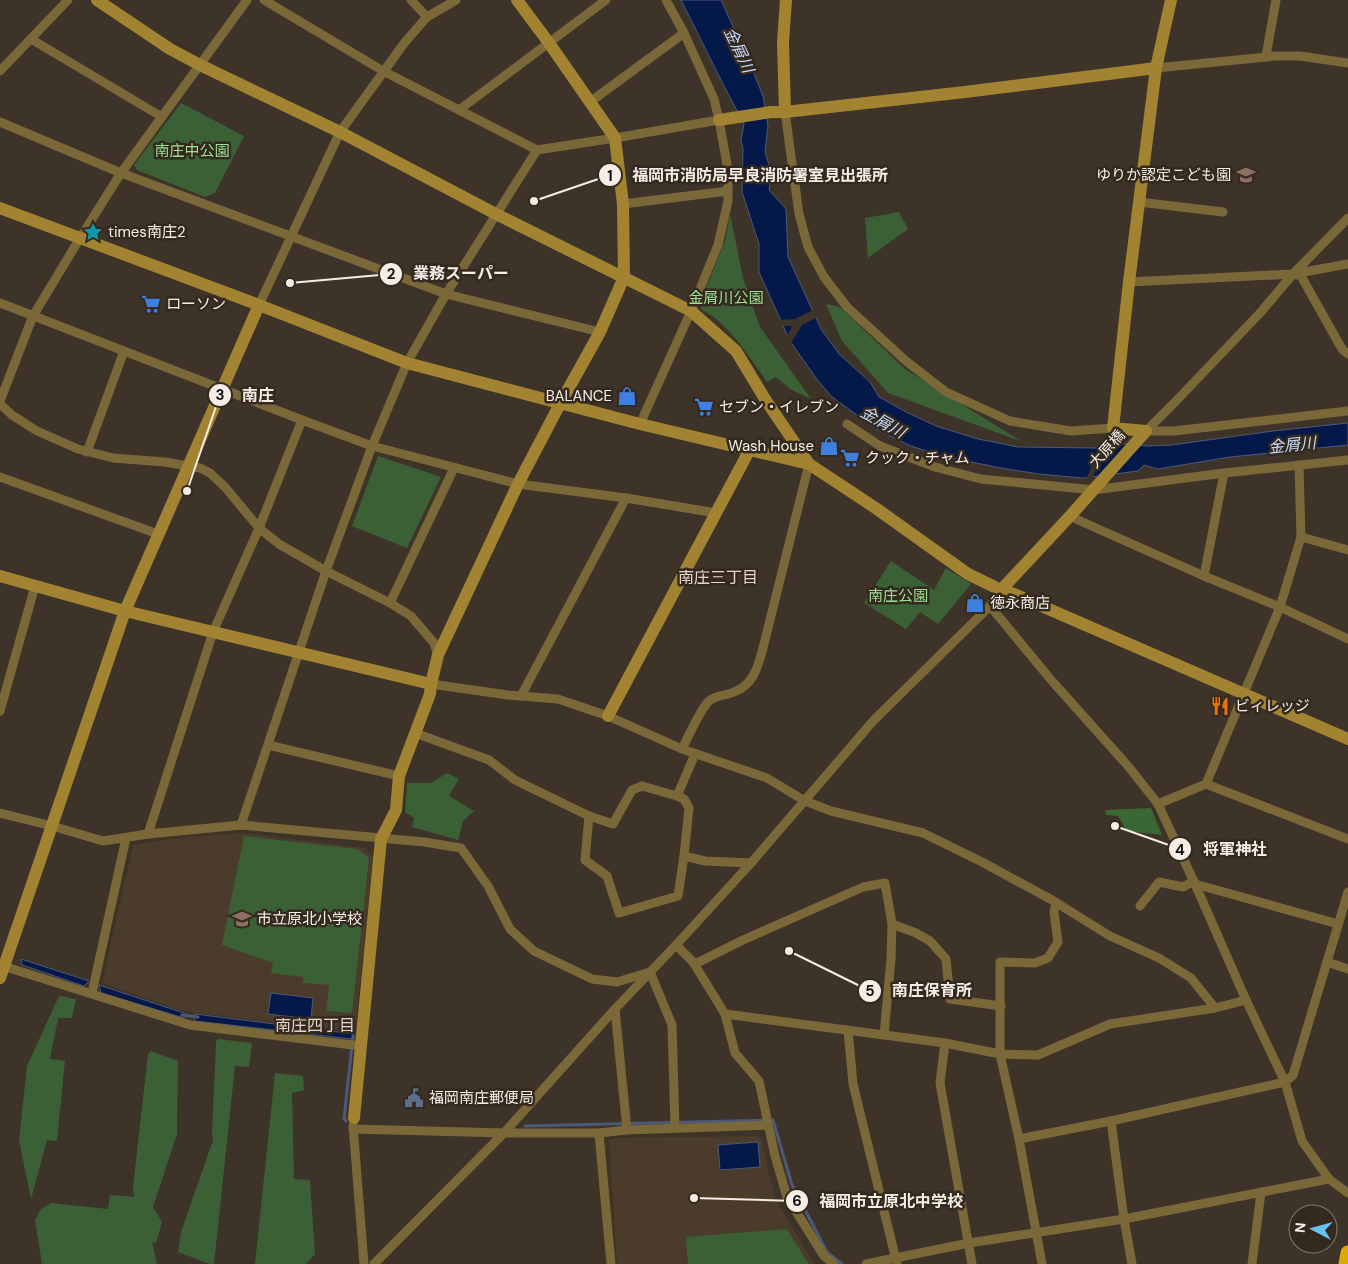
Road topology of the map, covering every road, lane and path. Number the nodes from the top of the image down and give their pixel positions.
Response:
1 (68, 0) edge
2 (97, 0) edge
3 (248, 0) edge
4 (264, 0) edge
5 (411, 0) edge
6 (456, 0) edge
7 (517, 0) edge
8 (606, 0) edge
9 (666, 0) edge
10 (786, 0) edge
11 (1171, 0) edge
12 (1276, 0) edge
13 (427, 16) junction
14 (684, 32) junction
15 (31, 39) junction
16 (548, 42) junction
17 (1266, 56) junction
18 (1348, 63) edge
19 (200, 65) junction
20 (1156, 68) junction
21 (0, 71) edge
22 (384, 71) junction
23 (590, 102) junction
24 (459, 110) junction
25 (785, 112) junction
26 (162, 117) junction
27 (719, 120) junction
28 (0, 122) edge
29 (340, 132) junction
30 (615, 138) junction
31 (537, 150) junction
32 (121, 172) junction
33 (728, 191) junction
34 (1139, 202) junction
35 (623, 204) junction
36 (0, 208) edge
37 (1223, 212) dead end
38 (496, 214) junction
39 (1347, 221) edge
40 (291, 236) junction
41 (80, 238) junction
42 (1348, 264) edge
43 (1293, 274) junction
44 (624, 277) junction
45 (1129, 282) junction
46 (446, 294) junction
47 (0, 303) edge
48 (259, 305) junction
49 (691, 311) junction
50 (33, 316) junction
51 (600, 332) junction
52 (124, 351) junction
53 (1348, 354) edge
54 (407, 363) junction
55 (222, 388) junction
56 (0, 402) edge
57 (561, 402) junction
58 (1348, 411) edge
59 (302, 420) junction
60 (640, 424) junction
61 (848, 424) dead end
62 (1114, 428) junction
63 (1146, 431) junction
64 (372, 446) junction
65 (749, 451) junction
66 (86, 452) junction
67 (1348, 460) edge
68 (809, 464) junction
69 (1299, 465) junction
70 (188, 466) junction
71 (454, 468) junction
72 (1224, 473) junction
73 (0, 477) edge
74 (518, 484) junction
75 (1093, 490) junction
76 (626, 498) junction
77 (716, 513) junction
78 (1071, 515) junction
79 (259, 528) junction
80 (158, 534) junction
81 (1301, 537) junction
82 (1348, 550) edge
83 (326, 571) junction
84 (0, 576) edge
85 (1204, 576) junction
86 (35, 586) junction
87 (1001, 590) junction
88 (390, 603) junction
89 (990, 606) junction
90 (1280, 607) junction
91 (125, 611) junction
92 (212, 632) junction
93 (1348, 639) edge
94 (299, 652) junction
95 (438, 655) junction
96 (431, 684) junction
97 (1242, 694) junction
98 (521, 696) junction
99 (0, 711) edge
100 (608, 716) junction
101 (415, 733) junction
102 (1348, 739) edge
103 (268, 745) junction
104 (682, 749) junction
105 (695, 754) junction
106 (398, 776) junction
107 (1206, 784) junction
108 (677, 796) junction
109 (805, 801) junction
110 (1158, 804) junction
111 (0, 813) edge
112 (589, 816) junction
113 (241, 825) junction
114 (52, 826) junction
115 (148, 834) junction
116 (126, 838) junction
117 (381, 839) junction
118 (1348, 839) edge
119 (684, 856) junction
120 (751, 863) junction
121 (1194, 882) junction
122 (1348, 892) edge
123 (1056, 903) junction
124 (1140, 906) dead end
125 (892, 924) junction
126 (1338, 924) junction
127 (676, 946) junction
128 (1327, 962) junction
129 (695, 964) junction
130 (1, 969) edge
131 (1348, 969) edge
132 (650, 972) junction
133 (92, 993) junction
134 (1246, 1000) junction
135 (1000, 1006) junction
136 (1215, 1008) junction
137 (615, 1010) junction
138 (724, 1014) junction
139 (848, 1030) junction
140 (884, 1035) junction
141 (945, 1043) junction
142 (361, 1046) junction
143 (1000, 1054) junction
144 (1285, 1082) junction
145 (767, 1121) junction
146 (1111, 1121) junction
147 (354, 1124) junction
148 (675, 1128) junction
149 (627, 1130) junction
150 (599, 1132) junction
151 (504, 1133) junction
152 (1019, 1139) junction
153 (1329, 1179) junction
154 (1261, 1192) junction
155 (1348, 1193) edge
156 (1124, 1218) junction
157 (1036, 1232) junction
158 (969, 1243) junction
159 (1348, 1253) edge
160 (897, 1261) edge
161 (364, 1264) edge
162 (374, 1264) edge
163 (611, 1264) edge
164 (834, 1264) edge
165 (866, 1264) edge
166 (972, 1264) edge
167 (1042, 1264) edge
168 (1132, 1264) edge
169 (1252, 1264) edge
170 (1346, 1264) edge

1 - 15 street
2 - 19 street
3 - 19 street
4 - 22 street
5 - 13 street
6 - 13 street
7 - 16 street
8 - 16 street
9 - 14 street
10 - 25 street
11 - 20 street
12 - 17 street
13 - 22 street
14 - 23 street
14 - 27 street
15 - 21 street
15 - 26 street
16 - 23 street
16 - 24 street
17 - 18 street
17 - 20 street
19 - 26 street
19 - 29 street
20 - 25 street
20 - 34 street
22 - 24 street
22 - 29 street
23 - 30 street
24 - 31 street
25 - 27 street
25 - 62 street
26 - 32 street
27 - 30 street
27 - 33 street
28 - 32 street
29 - 38 street
29 - 40 street
30 - 31 street
30 - 35 street
31 - 38 street
32 - 40 street
32 - 41 street
33 - 35 street
33 - 49 street
34 - 37 street
34 - 45 street
35 - 44 street
36 - 41 street
38 - 44 street
38 - 46 street
39 - 43 street
40 - 46 street
40 - 48 street
41 - 48 street
41 - 50 street
42 - 43 street
43 - 45 street
43 - 53 street
43 - 63 street
44 - 49 street
44 - 51 street
45 - 62 street
46 - 51 street
46 - 54 street
47 - 50 street
48 - 54 street
48 - 55 street
49 - 60 street
49 - 68 street
50 - 52 street
50 - 56 street
51 - 57 street
52 - 55 street
52 - 66 street
54 - 57 street
54 - 64 street
55 - 59 street
55 - 70 street
56 - 66 street
57 - 60 street
57 - 74 street
58 - 63 street
59 - 64 street
59 - 79 street
60 - 65 street
61 - 75 street
62 - 63 street
63 - 75 street, 大原橋
64 - 71 street
64 - 83 street
65 - 68 street
65 - 77 street
66 - 70 street
67 - 69 street
68 - 87 street
68 - 104 street
69 - 72 street
69 - 81 street
70 - 79 street
70 - 80 street
71 - 74 street
71 - 88 street
72 - 75 street
72 - 85 street
73 - 80 street
74 - 76 street
74 - 95 street
75 - 78 street, 大原橋
76 - 77 street
76 - 98 street
77 - 100 street
78 - 85 street
78 - 87 street, 大原橋
79 - 83 street
79 - 92 street
80 - 91 street
81 - 82 street
81 - 90 street
83 - 88 street
83 - 94 street
84 - 86 street
85 - 90 street
86 - 91 street
86 - 99 street
87 - 89 street
87 - 97 street
88 - 95 street
89 - 109 street
89 - 110 street
90 - 93 street
90 - 97 street
91 - 92 street
91 - 114 street
92 - 94 street
92 - 115 street
94 - 96 street
94 - 103 street
95 - 96 street
96 - 98 street
96 - 101 street
97 - 102 street
97 - 107 street
98 - 100 street
100 - 104 street
101 - 106 street
101 - 112 street
103 - 106 street
103 - 113 street
104 - 105 street
105 - 108 street
105 - 109 street
106 - 117 street
107 - 110 street
107 - 118 street
108 - 112 street
108 - 119 street
109 - 120 street
109 - 123 street
110 - 121 street
111 - 114 street
112 - 119 street
113 - 115 street
113 - 117 street
114 - 116 street
114 - 130 street
115 - 116 street
116 - 133 street
117 - 132 street
117 - 142 street
119 - 120 street
120 - 127 street
121 - 124 street
121 - 126 street
121 - 134 street
122 - 126 street
123 - 135 street
123 - 136 street
125 - 129 street
125 - 135 street
125 - 140 street
126 - 128 street
127 - 129 street
127 - 132 street
128 - 131 street
128 - 144 street
129 - 138 street
130 - 133 street
132 - 137 street
132 - 148 street
133 - 142 street
134 - 136 street
134 - 144 street
135 - 143 street
136 - 143 street
137 - 149 street
137 - 151 street
138 - 139 street
138 - 145 street
139 - 140 street
139 - 160 street
140 - 141 street
141 - 143 street
141 - 158 street
142 - 147 street
143 - 152 street
144 - 146 street
144 - 153 street
145 - 148 street
145 - 164 street
146 - 152 street
146 - 156 street
147 - 151 street
147 - 161 street
148 - 149 street
149 - 150 street
150 - 151 street
150 - 163 street
151 - 162 street
152 - 157 street
153 - 154 street
153 - 155 street
154 - 156 street
154 - 169 street
156 - 157 street
156 - 168 street
157 - 158 street
157 - 167 street
158 - 160 street
158 - 166 street
159 - 170 highway
160 - 165 street

